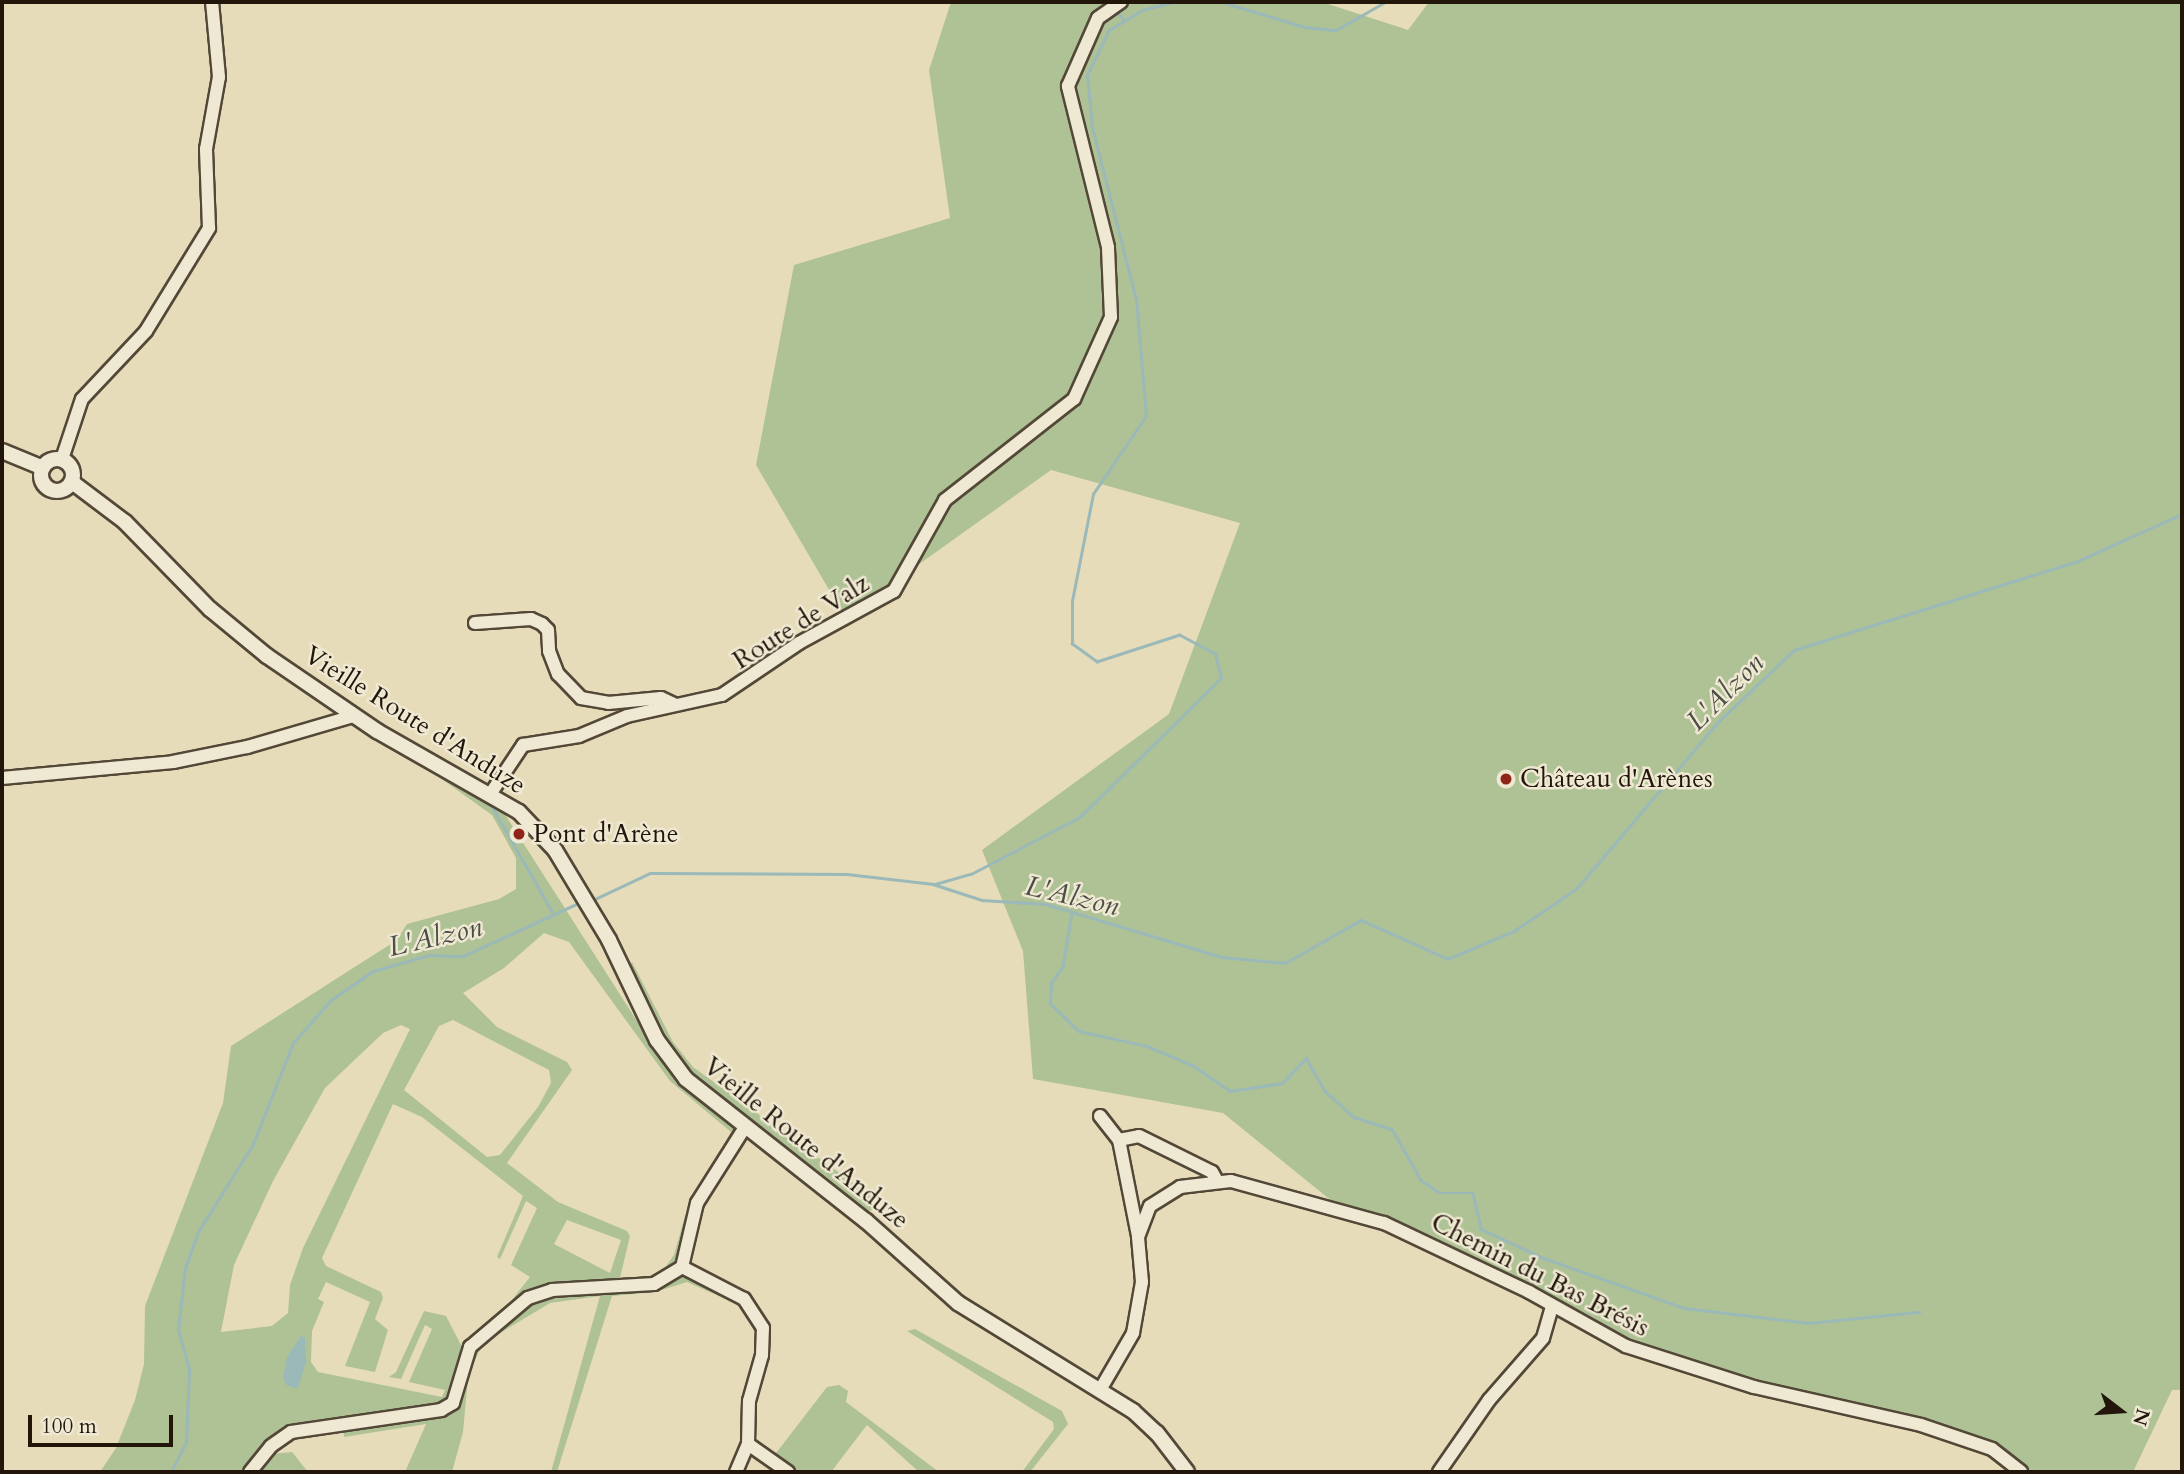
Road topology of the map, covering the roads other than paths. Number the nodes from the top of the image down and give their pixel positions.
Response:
1 (212, 2) edge
2 (1121, 2) edge
3 (2, 451) edge
4 (62, 459) junction
5 (43, 468) junction
6 (72, 482) junction
7 (475, 623) dead end
8 (674, 704) junction
9 (354, 716) junction
10 (2, 778) edge
11 (491, 793) junction
12 (1100, 1116) dead end
13 (745, 1127) junction
14 (1119, 1140) junction
15 (1217, 1181) junction
16 (1138, 1237) junction
17 (682, 1267) junction
18 (1552, 1307) junction
19 (1100, 1390) junction
20 (748, 1444) junction
21 (250, 1472) edge
22 (736, 1472) edge
23 (789, 1472) edge
24 (1187, 1472) edge
25 (1439, 1472) edge
26 (2021, 1472) edge

1 - 4 street
2 - 8 street, Route de Valz
3 - 5 street
4 - 5 street
4 - 6 street
5 - 6 street
6 - 9 street, Vieille Route d'Anduze
7 - 8 street
8 - 11 street, Route de Valz
9 - 10 street
9 - 11 street, Vieille Route d'Anduze
11 - 13 street, Vieille Route d'Anduze
12 - 14 street, Chemin du Bas Brésis
13 - 17 street
13 - 19 street, Vieille Route d'Anduze
14 - 15 street
14 - 16 street, Chemin du Bas Brésis
15 - 16 street, Chemin du Bas Brésis
15 - 18 street, Chemin du Bas Brésis
16 - 19 street, Chemin du Bas Brésis
17 - 20 street
17 - 21 street
18 - 25 street
18 - 26 street, Chemin du Bas Brésis
19 - 24 street, Vieille Route d'Anduze
20 - 22 street
20 - 23 street

